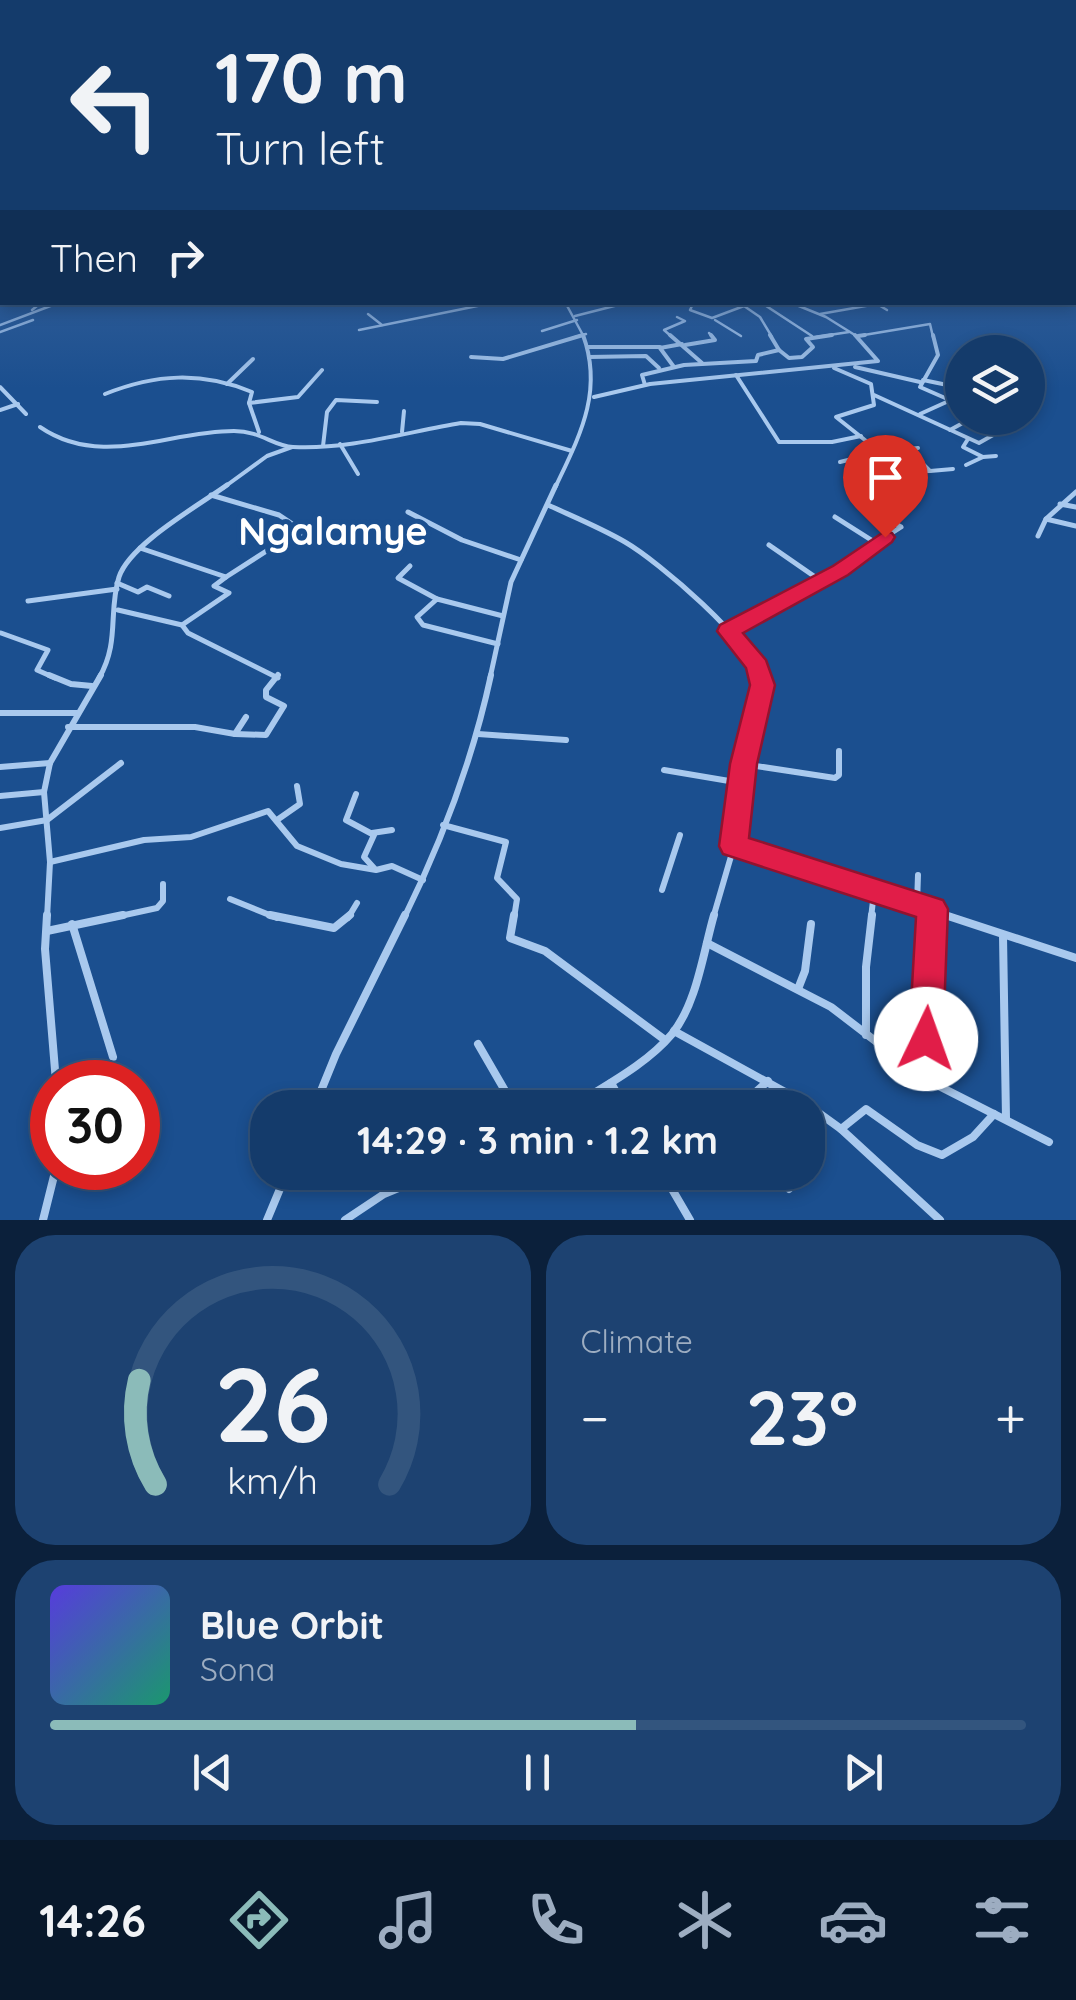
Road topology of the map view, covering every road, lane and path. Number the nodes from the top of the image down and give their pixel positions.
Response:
1 (38, 305) edge
2 (53, 305) edge
3 (482, 305) edge
4 (567, 305) edge
5 (620, 305) edge
6 (690, 305) edge
7 (744, 305) edge
8 (765, 305) edge
9 (797, 305) edge
10 (830, 305) edge
11 (870, 305) edge
12 (879, 305) edge
13 (836, 310) junction
14 (887, 310) dead end
15 (368, 314) dead end
16 (820, 314) junction
17 (26, 315) junction
18 (677, 317) dead end
19 (576, 318) junction
20 (712, 318) junction
21 (33, 320) dead end
22 (382, 325) junction
23 (0, 326) edge
24 (359, 330) dead end
25 (542, 331) dead end
26 (0, 332) edge
27 (586, 334) junction
28 (709, 334) dead end
29 (852, 334) junction
30 (741, 336) dead end
31 (813, 336) junction
32 (684, 344) junction
33 (588, 347) junction
34 (660, 347) junction
35 (779, 350) junction
36 (722, 352) dead end
37 (472, 356) dead end
38 (589, 357) junction
39 (789, 358) junction
40 (253, 360) dead end
41 (730, 361) junction
42 (702, 363) junction
43 (674, 366) junction
44 (681, 366) junction
45 (851, 366) junction
46 (659, 368) junction
47 (832, 368) junction
48 (322, 370) dead end
49 (798, 370) junction
50 (736, 375) junction
51 (692, 380) junction
52 (922, 381) junction
53 (227, 384) junction
54 (645, 384) junction
55 (945, 385) edge
56 (0, 388) edge
57 (106, 394) dead end
58 (874, 395) junction
59 (594, 398) junction
60 (945, 398) edge
61 (377, 402) dead end
62 (248, 403) junction
63 (18, 404) junction
64 (945, 404) edge
65 (0, 410) edge
66 (404, 410) dead end
67 (26, 414) dead end
68 (917, 414) junction
69 (40, 427) dead end
70 (945, 428) edge
71 (258, 432) junction
72 (402, 433) junction
73 (960, 435) edge
74 (995, 435) edge
75 (861, 436) junction
76 (968, 439) junction
77 (987, 440) junction
78 (340, 444) junction
79 (994, 445) dead end
80 (323, 446) junction
81 (280, 448) junction
82 (918, 448) dead end
83 (572, 451) junction
84 (880, 454) junction
85 (996, 456) dead end
86 (983, 457) junction
87 (840, 462) dead end
88 (872, 462) dead end
89 (924, 464) dead end
90 (934, 464) dead end
91 (966, 465) dead end
92 (954, 469) dead end
93 (940, 470) junction
94 (930, 471) junction
95 (358, 474) dead end
96 (1076, 492) edge
97 (211, 495) junction
98 (1060, 504) junction
99 (548, 506) junction
100 (1076, 508) edge
101 (408, 512) dead end
102 (879, 515) dead end
103 (835, 518) dead end
104 (1046, 519) junction
105 (1076, 526) edge
106 (1038, 536) dead end
107 (876, 543) junction
108 (770, 545) dead end
109 (140, 548) junction
110 (520, 560) junction
111 (410, 566) dead end
112 (226, 576) junction
113 (821, 581) junction
114 (118, 586) junction
115 (169, 596) dead end
116 (437, 599) junction
117 (28, 602) dead end
118 (118, 610) junction
119 (503, 616) junction
120 (182, 625) junction
121 (728, 631) junction
122 (1, 632) edge
123 (498, 644) junction
124 (92, 686) junction
125 (0, 713) edge
126 (77, 713) junction
127 (246, 717) dead end
128 (68, 726) junction
129 (235, 734) junction
130 (478, 734) junction
131 (566, 740) dead end
132 (839, 751) dead end
133 (50, 763) junction
134 (120, 763) dead end
135 (744, 764) junction
136 (0, 768) edge
137 (664, 770) dead end
138 (741, 782) junction
139 (297, 786) dead end
140 (44, 792) junction
141 (356, 794) dead end
142 (0, 796) edge
143 (47, 820) junction
144 (277, 820) junction
145 (443, 825) junction
146 (0, 828) edge
147 (392, 830) dead end
148 (372, 832) junction
149 (680, 834) dead end
150 (734, 846) junction
151 (364, 857) junction
152 (50, 862) junction
153 (355, 867) junction
154 (376, 870) junction
155 (918, 875) dead end
156 (423, 880) junction
157 (163, 884) dead end
158 (662, 890) dead end
159 (874, 892) junction
160 (230, 900) dead end
161 (357, 902) dead end
162 (918, 904) junction
163 (932, 909) junction
164 (72, 924) junction
165 (811, 924) dead end
166 (46, 931) junction
167 (1003, 935) junction
168 (707, 943) junction
169 (1076, 958) edge
170 (798, 990) junction
171 (674, 1031) junction
172 (866, 1034) junction
173 (666, 1040) junction
174 (478, 1044) dead end
175 (113, 1057) dead end
176 (55, 1060) edge
177 (926, 1079) junction
178 (768, 1080) junction
179 (611, 1083) junction
180 (321, 1090) edge
181 (505, 1090) edge
182 (600, 1090) edge
183 (615, 1090) edge
184 (757, 1090) edge
185 (994, 1113) junction
186 (1006, 1118) junction
187 (841, 1129) junction
188 (1049, 1142) dead end
189 (50, 1190) edge
190 (280, 1190) edge
191 (394, 1190) edge
192 (672, 1190) edge
193 (43, 1220) edge
194 (267, 1220) edge
195 (344, 1220) edge
196 (690, 1220) edge
197 (940, 1220) edge

1 - 17 street
2 - 17 street
3 - 22 street
4 - 19 street
5 - 19 street
6 - 20 street
7 - 20 street
7 - 35 street
8 - 31 street
9 - 16 street
10 - 13 street
11 - 13 street
12 - 14 street
13 - 16 street
15 - 22 street
16 - 29 street
17 - 23 street
18 - 32 street
19 - 25 street
19 - 27 street
20 - 30 street
21 - 26 street
22 - 24 street
27 - 33 street
27 - 37 street
28 - 32 street
29 - 31 street
29 - 45 street
29 - 52 street
31 - 39 street
32 - 34 street
32 - 42 street
33 - 34 street
33 - 38 street
34 - 43 street
35 - 39 street
35 - 41 street
36 - 41 street
38 - 46 street
38 - 59 street
39 - 49 street
40 - 53 street
41 - 42 street
42 - 44 street
43 - 44 street
43 - 46 street
44 - 51 street
45 - 47 street
45 - 52 street
46 - 54 street
47 - 49 street
47 - 58 street
48 - 62 street
49 - 50 street
50 - 51 street
50 - 75 street
51 - 54 street
52 - 55 street
52 - 60 street
53 - 57 street
53 - 62 street
54 - 59 street
56 - 63 street
58 - 68 street
58 - 75 street
59 - 83 street
61 - 80 street
62 - 71 street
63 - 65 street
63 - 67 street
64 - 68 street
66 - 72 street
68 - 70 street
69 - 71 street
71 - 81 street
72 - 78 street
72 - 83 street
73 - 76 street
74 - 77 street
75 - 84 street
76 - 77 street
76 - 86 street
77 - 79 street
78 - 80 street
78 - 95 street
80 - 81 street
81 - 97 street
82 - 84 street
83 - 99 street
84 - 87 street
85 - 86 street
86 - 91 street
88 - 94 street
89 - 94 street
90 - 93 street
92 - 93 street
93 - 94 street
96 - 98 street
97 - 109 street
97 - 112 street
98 - 100 street
98 - 104 street
99 - 110 street
99 - 121 street
101 - 110 street
102 - 107 street
103 - 107 street
104 - 105 street
104 - 106 street
107 - 113 street
108 - 113 street
109 - 112 street
109 - 114 street
110 - 119 street
111 - 116 street
112 - 120 street
113 - 121 street
114 - 115 street
114 - 117 street
114 - 118 street
116 - 119 street
116 - 123 street
118 - 120 street
118 - 124 street
119 - 123 street
120 - 129 street
121 - 135 street
122 - 124 street
123 - 130 street
124 - 126 street
125 - 126 street
126 - 128 street
127 - 129 street
128 - 129 street
128 - 133 street
130 - 131 street
130 - 145 street
132 - 135 street
133 - 136 street
133 - 140 street
134 - 143 street
135 - 138 street
137 - 138 street
138 - 150 street
139 - 144 street
140 - 142 street
140 - 143 street
141 - 148 street
143 - 146 street
143 - 152 street
144 - 152 street
144 - 153 street
145 - 156 street
145 - 173 street
147 - 148 street
148 - 151 street
149 - 158 street
150 - 159 street
150 - 168 street
151 - 153 street
151 - 154 street
152 - 166 street
153 - 154 street
154 - 156 street
155 - 162 street
156 - 180 street
157 - 164 street
159 - 162 street
159 - 172 street
160 - 161 street
162 - 163 street
163 - 167 street
163 - 177 street
164 - 166 street
164 - 175 street
165 - 170 street
166 - 176 street
167 - 169 street
167 - 186 street
168 - 170 street
168 - 171 street
170 - 172 street
171 - 173 street
171 - 178 street
172 - 177 street
173 - 179 street
174 - 181 street
177 - 185 street
178 - 184 street
178 - 187 street
179 - 182 street
179 - 183 street
185 - 186 street
185 - 187 street
186 - 188 street
187 - 197 street
189 - 193 street
190 - 194 street
191 - 195 street
192 - 196 street

